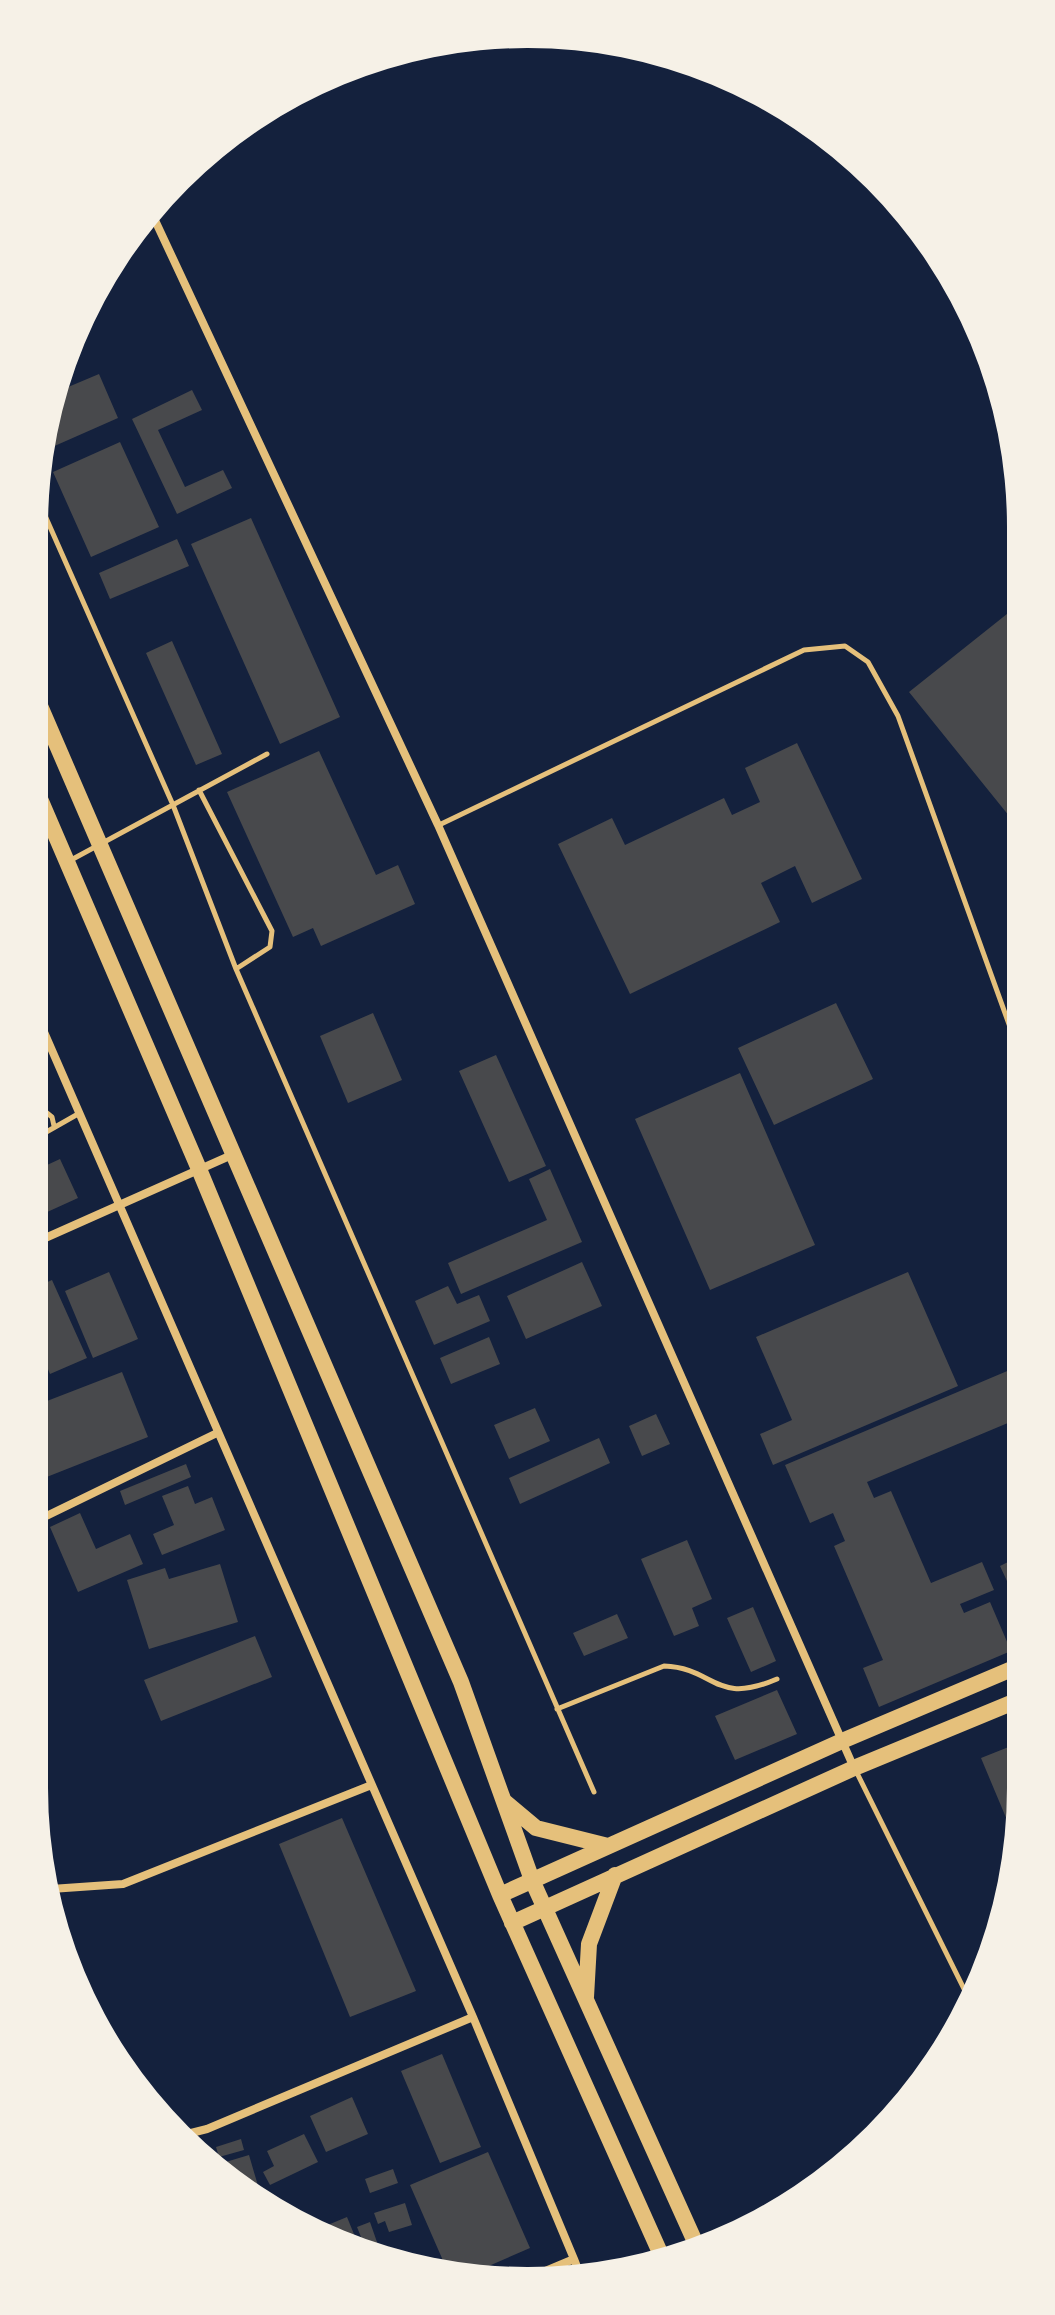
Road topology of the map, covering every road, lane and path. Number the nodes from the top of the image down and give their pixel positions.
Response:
1 (157, 224) edge
2 (48, 523) edge
3 (48, 724) edge
4 (267, 754) dead end
5 (199, 790) junction
6 (173, 805) junction
7 (48, 818) edge
8 (438, 825) junction
9 (100, 842) junction
10 (67, 862) junction
11 (236, 969) junction
12 (1007, 1019) edge
13 (48, 1042) edge
14 (48, 1114) edge
15 (78, 1114) junction
16 (54, 1126) junction
17 (48, 1130) edge
18 (234, 1154) junction
19 (199, 1169) junction
20 (118, 1207) junction
21 (48, 1237) edge
22 (217, 1433) junction
23 (48, 1515) edge
24 (1007, 1671) edge
25 (777, 1679) dead end
26 (1007, 1705) edge
27 (557, 1709) junction
28 (842, 1741) junction
29 (854, 1768) junction
30 (369, 1786) junction
31 (594, 1792) dead end
32 (503, 1801) junction
33 (608, 1846) junction
34 (615, 1875) junction
35 (532, 1880) junction
36 (59, 1888) edge
37 (500, 1895) junction
38 (544, 1907) junction
39 (512, 1923) junction
40 (963, 1988) edge
41 (586, 2000) junction
42 (473, 2017) junction
43 (194, 2132) edge
44 (693, 2238) edge
45 (658, 2249) edge
46 (574, 2259) junction
47 (576, 2264) edge
48 (557, 2266) edge

1 - 8 street
2 - 6 lane
3 - 9 main road
4 - 5 lane
5 - 6 lane
5 - 11 lane
6 - 9 lane
6 - 11 lane
7 - 10 main road
8 - 12 lane
8 - 28 street
9 - 10 lane
9 - 18 main road
10 - 19 main road
11 - 27 lane
13 - 15 street
14 - 16 lane
15 - 16 lane
15 - 20 street
16 - 17 lane
18 - 19 street
18 - 32 main road
19 - 20 street
19 - 37 main road
20 - 21 street
20 - 22 street
22 - 23 street
22 - 30 street
24 - 28 main road
25 - 27 lane
26 - 29 main road
27 - 31 lane
28 - 29 street
28 - 33 main road
29 - 34 main road
29 - 40 lane
30 - 36 street
30 - 42 street
32 - 33 main road
32 - 35 main road
33 - 35 main road
34 - 38 main road
34 - 41 main road
35 - 37 main road
35 - 38 main road
37 - 39 main road
38 - 39 main road
38 - 41 main road
39 - 45 main road
41 - 44 main road
42 - 43 street
42 - 46 street
46 - 47 street
46 - 48 street

